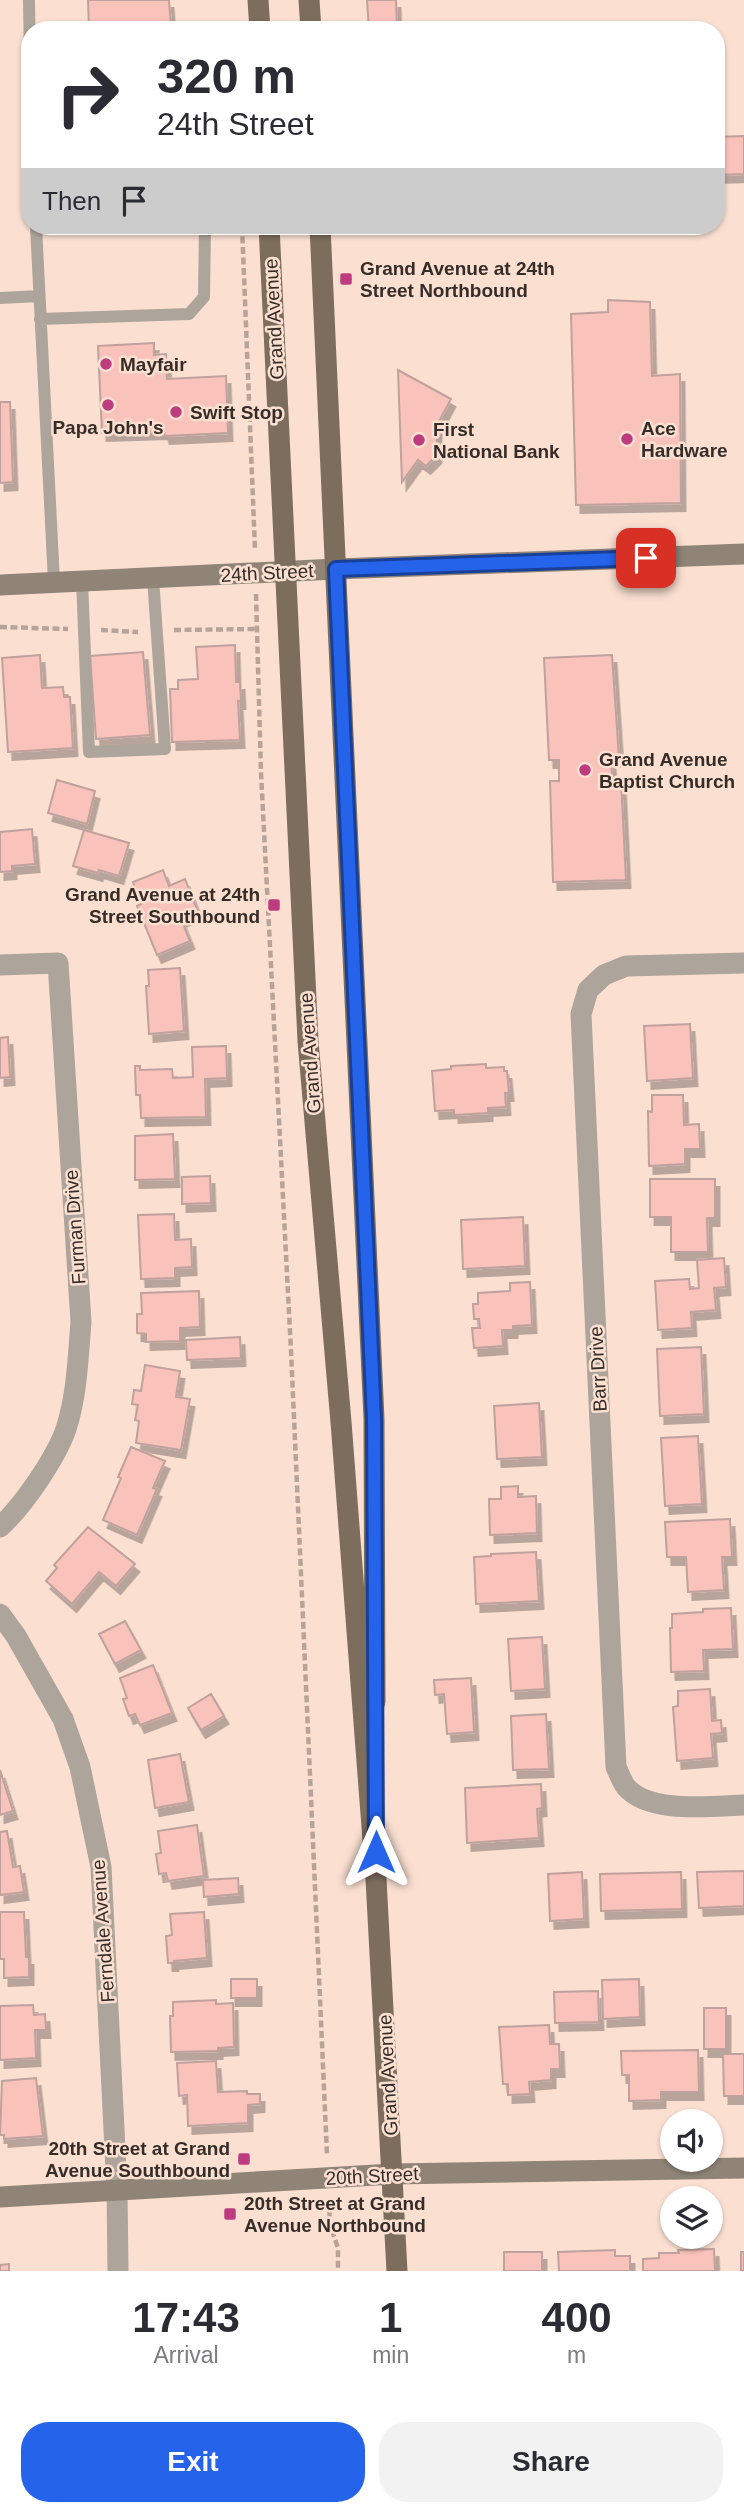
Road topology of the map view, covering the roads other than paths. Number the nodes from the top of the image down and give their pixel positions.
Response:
1 (29, 0) edge
2 (258, 0) edge
3 (309, 0) edge
4 (29, 21) edge
5 (259, 21) edge
6 (310, 21) edge
7 (36, 235) edge
8 (205, 235) edge
9 (269, 235) edge
10 (320, 235) edge
11 (39, 296) junction
12 (0, 298) edge
13 (40, 319) junction
14 (744, 554) edge
15 (336, 569) junction
16 (286, 572) junction
17 (153, 578) junction
18 (82, 581) junction
19 (54, 582) junction
20 (0, 585) edge
21 (744, 963) edge
22 (0, 965) edge
23 (0, 1527) edge
24 (0, 1614) edge
25 (744, 1805) edge
26 (376, 1879) junction
27 (744, 2168) edge
28 (393, 2174) junction
29 (117, 2190) junction
30 (0, 2197) edge
31 (118, 2271) edge
32 (397, 2271) edge

1 - 4 lane
2 - 5 main road
3 - 6 main road
7 - 11 lane
8 - 13 lane
9 - 16 main road, Grand Avenue
10 - 15 main road, Grand Avenue
11 - 12 lane
11 - 13 lane
13 - 19 lane
14 - 15 main road, 24th Street
15 - 16 main road, 24th Street
15 - 26 main road, Grand Avenue
16 - 17 main road, 24th Street
16 - 26 main road, Grand Avenue
17 - 18 main road, 24th Street
17 - 18 lane
18 - 19 main road, 24th Street
19 - 20 main road, 24th Street
21 - 25 street, Barr Drive
22 - 23 street, Furman Drive
24 - 29 street, Ferndale Avenue
26 - 28 main road, Grand Avenue
27 - 28 main road, 20th Street
28 - 29 main road, 20th Street
28 - 32 main road, Grand Avenue
29 - 30 main road, 20th Street
29 - 31 street, Ferndale Avenue

